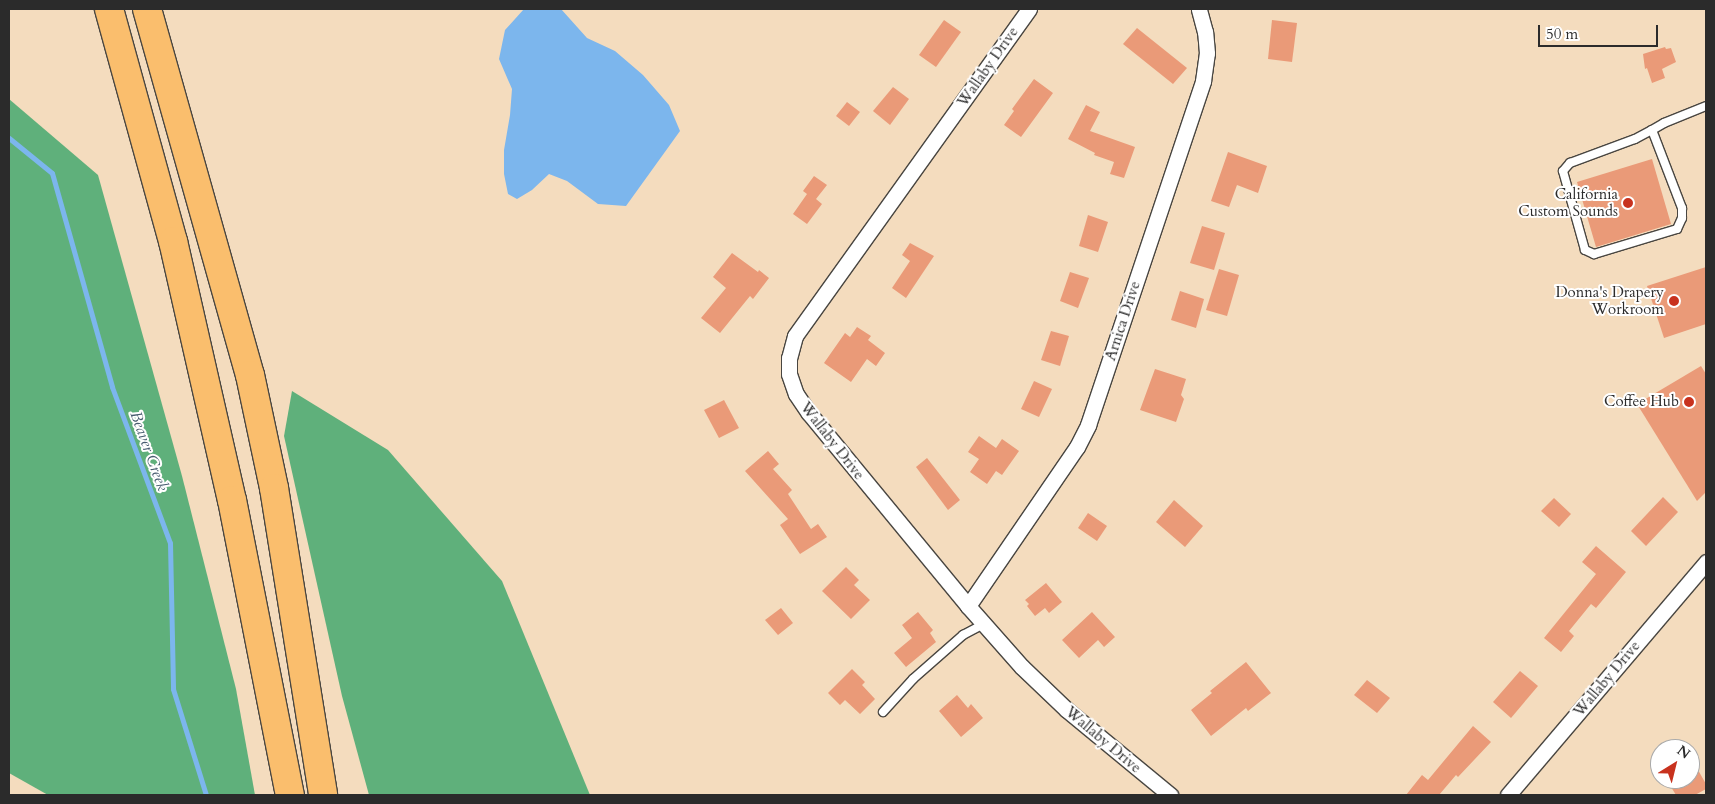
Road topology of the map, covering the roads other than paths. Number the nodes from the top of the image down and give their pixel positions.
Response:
1 (109, 9) edge
2 (147, 9) edge
3 (1029, 9) edge
4 (1199, 9) edge
5 (1706, 106) edge
6 (1652, 130) junction
7 (1706, 562) edge
8 (968, 606) junction
9 (984, 624) junction
10 (883, 712) dead end
11 (290, 795) edge
12 (323, 795) edge
13 (1170, 795) edge
14 (1508, 795) edge

1 - 11 highway
2 - 12 highway
3 - 8 street, Wallaby Drive
4 - 8 street, Arnica Drive
5 - 6 lane
6 - 6 lane
7 - 14 street, Wallaby Drive
8 - 9 street, Wallaby Drive
9 - 10 lane
9 - 13 street, Wallaby Drive

